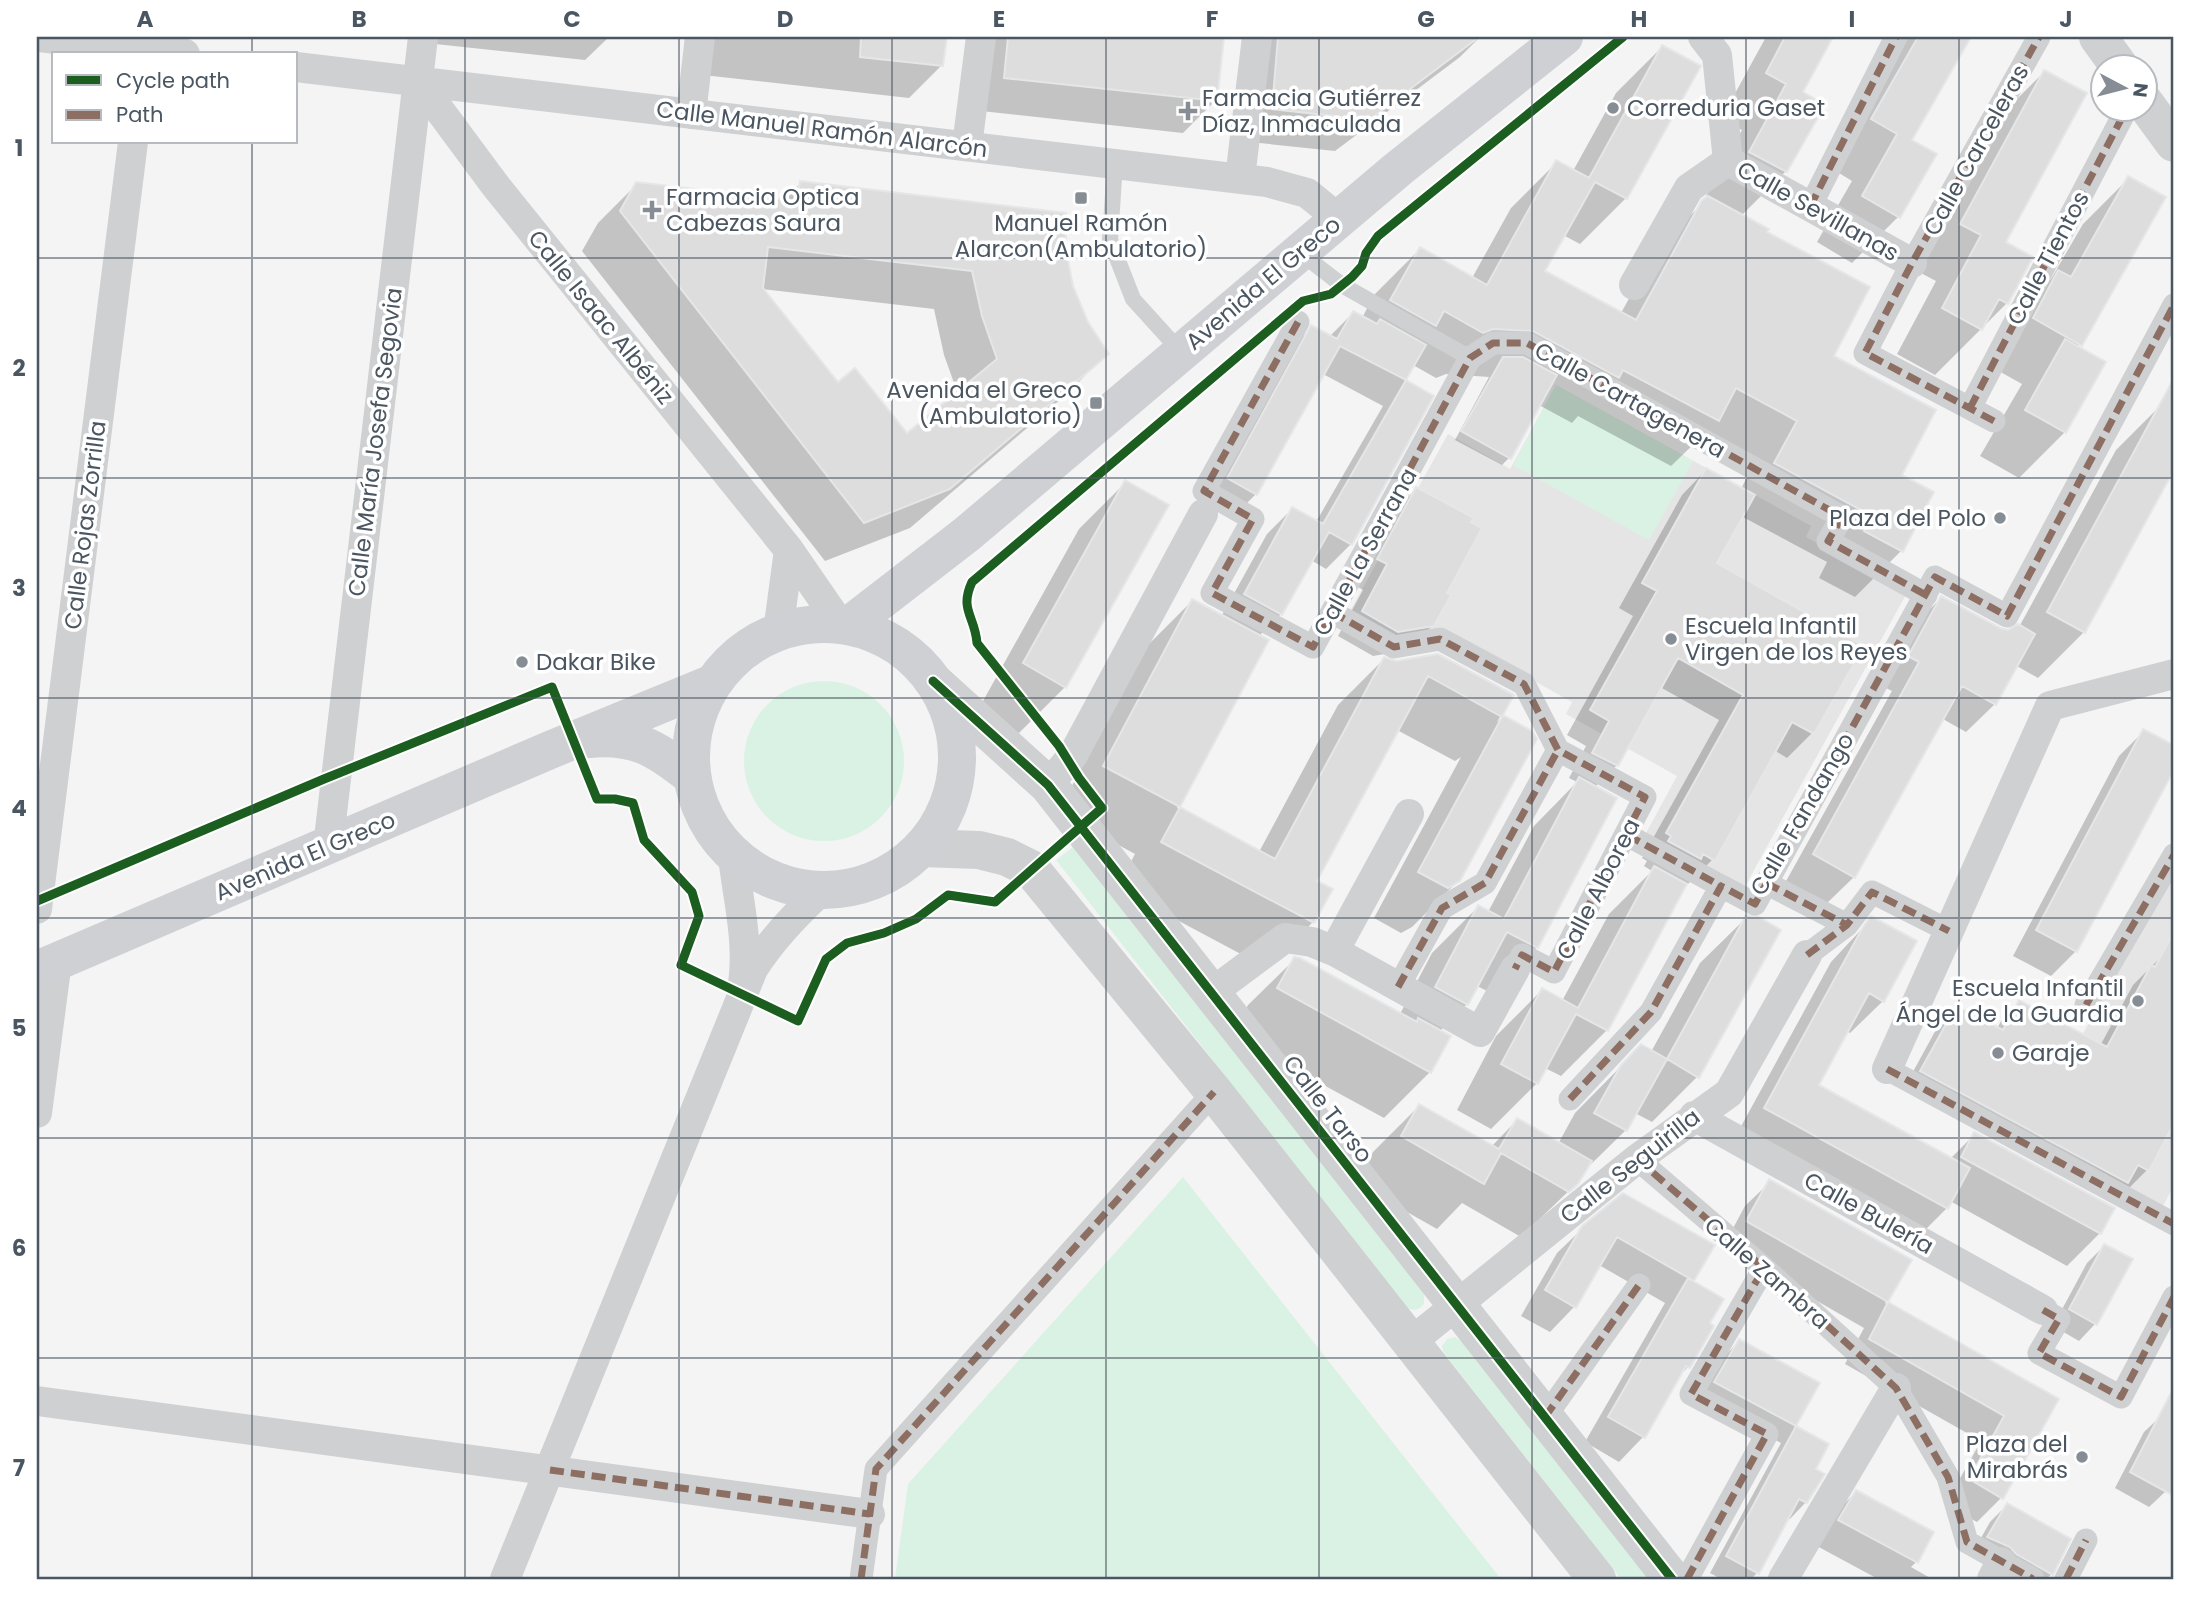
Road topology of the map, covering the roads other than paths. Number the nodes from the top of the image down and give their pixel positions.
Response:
1 (39, 37) edge
2 (424, 37) edge
3 (700, 37) edge
4 (981, 37) edge
5 (1257, 37) edge
6 (1703, 37) edge
7 (1896, 37) edge
8 (2039, 37) edge
9 (2098, 37) edge
10 (1546, 44) edge
11 (145, 47) edge
12 (174, 52) edge
13 (2109, 52) edge
14 (298, 67) edge
15 (418, 81) junction
16 (691, 114) junction
17 (2120, 122) edge
18 (2158, 122) edge
19 (133, 144) edge
20 (2174, 144) edge
21 (967, 146) junction
22 (1728, 161) junction
23 (1115, 163) junction
24 (1240, 178) junction
25 (1810, 207) junction
26 (1339, 219) junction
27 (1299, 252) junction
28 (1912, 263) junction
29 (1634, 285) dead end
30 (2174, 305) edge
31 (1298, 322) dead end
32 (1181, 352) junction
33 (1471, 358) junction
34 (1970, 408) junction
35 (1994, 421) dead end
36 (1203, 514) dead end
37 (967, 534) junction
38 (789, 550) junction
39 (1930, 586) junction
40 (1332, 612) junction
41 (844, 625) junction
42 (778, 632) junction
43 (922, 668) junction
44 (2174, 674) edge
45 (713, 684) junction
46 (573, 741) junction
47 (1558, 750) junction
48 (691, 776) junction
49 (1048, 785) junction
50 (1409, 814) dead end
51 (1627, 835) junction
52 (328, 847) junction
53 (922, 848) junction
54 (2174, 855) edge
55 (733, 857) junction
56 (1766, 884) junction
57 (1721, 886) junction
58 (820, 892) junction
59 (37, 909) edge
60 (1847, 925) junction
61 (1949, 930) junction
62 (1334, 951) junction
63 (1807, 955) joint
64 (47, 965) edge
65 (1515, 969) joint
66 (1398, 987) junction
67 (1211, 993) junction
68 (741, 995) junction
69 (2086, 1005) dead end
70 (1887, 1069) joint
71 (1214, 1092) junction
72 (1570, 1099) dead end
73 (37, 1113) edge
74 (1694, 1116) junction
75 (1637, 1159) junction
76 (2174, 1224) edge
77 (1764, 1268) junction
78 (1639, 1285) dead end
79 (2174, 1297) edge
80 (1457, 1303) junction
81 (2043, 1310) joint
82 (1410, 1342) junction
83 (1896, 1388) junction
84 (37, 1402) edge
85 (1545, 1418) junction
86 (550, 1470) junction
87 (870, 1514) junction
88 (2086, 1540) dead end
89 (1996, 1571) edge
90 (505, 1579) edge
91 (862, 1579) edge
92 (1597, 1579) edge
93 (1672, 1579) edge
94 (1687, 1579) edge
95 (1783, 1579) edge
96 (2033, 1579) edge
97 (2066, 1579) edge

1 - 11 street
2 - 15 street, Calle María Josefa Segovia
3 - 16 street
4 - 21 street
5 - 24 street
6 - 22 street, Calle Sevillanas
7 - 25 street
8 - 28 street, Calle Carceleras
9 - 13 street
10 - 26 main road, Avenida El Greco
11 - 12 street
14 - 15 street, Calle Manuel Ramón Alarcón
15 - 16 street, Calle Manuel Ramón Alarcón
15 - 38 street, Calle Isaac Albéniz
15 - 52 street, Calle María Josefa Segovia
16 - 21 street, Calle Manuel Ramón Alarcón
17 - 34 street, Calle Tientos
18 - 20 street
19 - 59 street, Calle Rojas Zorrilla
21 - 23 street, Calle Manuel Ramón Alarcón
22 - 25 street, Calle Sevillanas
22 - 29 street
23 - 24 street, Calle Manuel Ramón Alarcón
23 - 32 lane
24 - 26 street, Calle Manuel Ramón Alarcón
25 - 28 street, Calle Sevillanas
26 - 27 main road, Avenida El Greco
27 - 32 main road, Avenida El Greco
27 - 33 lane
28 - 34 street, Calle Carceleras
30 - 39 street, Calle Cartagenera
31 - 40 street, Calle La Serrana
32 - 37 main road, Avenida El Greco
33 - 39 street, Calle Cartagenera
33 - 40 street, Calle La Serrana
34 - 35 street
36 - 49 street
37 - 41 main road, Avenida El Greco
37 - 43 main road, Avenida El Greco
38 - 41 street, Calle Isaac Albéniz
38 - 42 street
39 - 56 street, Calle Fandango
40 - 47 street
41 - 42 main road
41 - 43 main road
42 - 45 main road
43 - 49 street, Calle Tarso
43 - 53 main road
44 - 61 street
45 - 46 main road, Avenida El Greco
45 - 48 main road
46 - 48 main road, Avenida El Greco
46 - 52 main road, Avenida El Greco
47 - 51 street, Calle Alborea
47 - 66 street
48 - 55 main road
49 - 67 street, Calle Tarso
50 - 62 street
51 - 57 street
51 - 65 street, Calle Alborea
52 - 64 main road, Avenida El Greco
53 - 58 main road
53 - 71 street
54 - 69 street
55 - 58 main road
55 - 68 street
56 - 57 street, Calle Fandango
56 - 60 street
57 - 72 street, Calle Fandango
58 - 68 street
60 - 61 street
60 - 63 street
61 - 70 street
62 - 66 street
62 - 67 street
63 - 74 street, Calle Seguirilla
64 - 73 street
65 - 66 street
67 - 80 street, Calle Tarso
68 - 86 street
70 - 76 street
71 - 82 street
71 - 87 street
74 - 75 street, Calle Seguirilla
74 - 81 street, Calle Bulería
75 - 77 street, Calle Zambra
75 - 80 street, Calle Seguirilla
77 - 83 street, Calle Zambra
77 - 94 street
78 - 85 street
79 - 81 street
80 - 82 street, Calle Seguirilla
80 - 85 street, Calle Tarso
82 - 92 street
83 - 89 street, Calle Zambra
83 - 95 street
84 - 86 street
85 - 93 street, Calle Tarso
86 - 87 street
86 - 90 street
87 - 91 street
88 - 97 street
89 - 96 street, Calle Zambra

